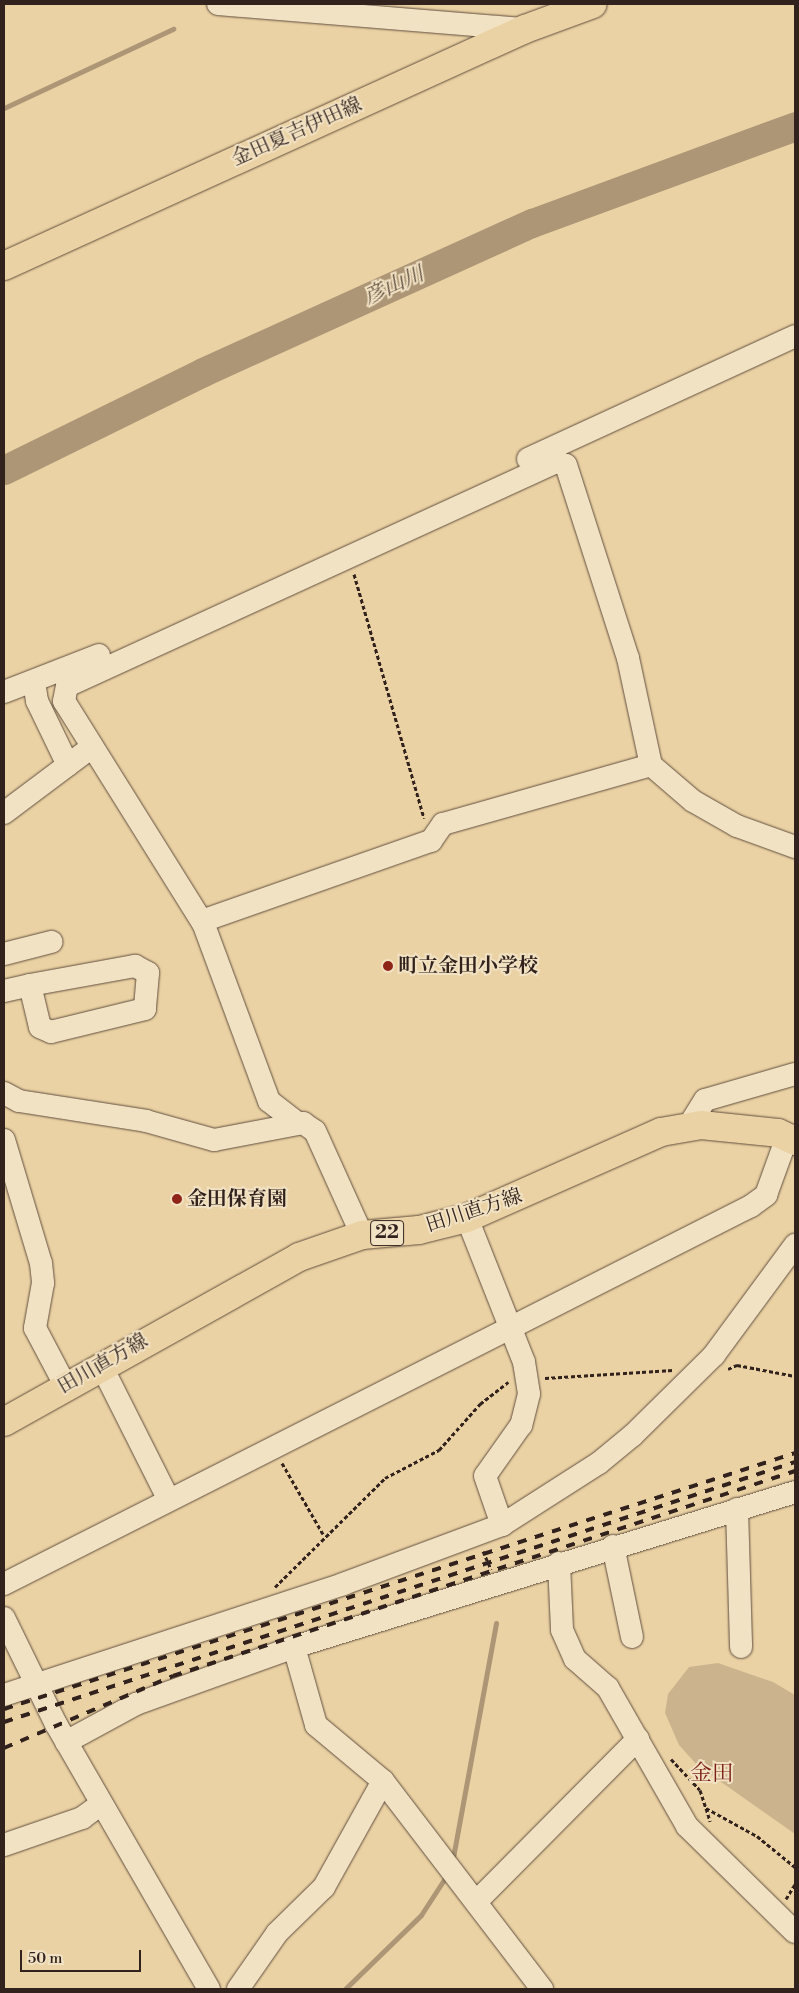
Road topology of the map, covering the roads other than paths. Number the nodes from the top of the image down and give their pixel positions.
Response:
1 (218, 4) edge
2 (593, 4) edge
3 (525, 29) junction
4 (4, 266) edge
5 (795, 336) edge
6 (404, 525) junction
7 (34, 682) junction
8 (4, 692) edge
9 (92, 746) junction
10 (651, 764) junction
11 (68, 765) junction
12 (4, 813) edge
13 (795, 847) edge
14 (202, 921) junction
15 (51, 942) dead end
16 (4, 954) edge
17 (30, 985) junction
18 (4, 991) edge
19 (795, 1074) edge
20 (4, 1093) edge
21 (296, 1122) junction
22 (688, 1127) junction
23 (791, 1139) edge
24 (4, 1140) edge
25 (468, 1218) junction
26 (362, 1235) junction
27 (795, 1245) edge
28 (508, 1328) junction
29 (101, 1365) junction
30 (64, 1385) junction
31 (4, 1422) edge
32 (795, 1492) edge
33 (169, 1500) junction
34 (737, 1509) junction
35 (502, 1525) junction
36 (613, 1546) junction
37 (559, 1563) junction
38 (4, 1584) edge
39 (4, 1618) edge
40 (632, 1637) dead end
41 (294, 1647) junction
42 (741, 1647) dead end
43 (37, 1683) junction
44 (4, 1695) edge
45 (66, 1742) junction
46 (641, 1744) junction
47 (383, 1782) junction
48 (102, 1804) junction
49 (4, 1845) edge
50 (476, 1902) junction
51 (795, 1932) edge
52 (209, 1989) edge
53 (238, 1989) edge
54 (542, 1989) edge

1 - 3 street
2 - 3 main road, 金田夏吉伊田線
3 - 4 main road, 金田夏吉伊田線
5 - 6 street
6 - 7 street
6 - 9 street
6 - 10 street
7 - 8 street
7 - 11 street
9 - 11 street
9 - 14 street
10 - 13 street
10 - 14 street
11 - 12 street
14 - 21 street
15 - 16 street
17 - 17 street
17 - 18 street
19 - 22 street
20 - 21 street
21 - 26 street
22 - 23 main road, 田川直方線 / 22
22 - 25 main road, 田川直方線 / 22
23 - 28 street
24 - 30 street
25 - 26 main road, 田川直方線 / 22
25 - 28 street
26 - 29 main road, 田川直方線 / 22
27 - 35 street
28 - 33 street
28 - 35 street
29 - 30 main road, 田川直方線 / 22
29 - 33 street
30 - 31 main road, 田川直方線 / 22
32 - 34 street
33 - 38 street
34 - 36 street
34 - 42 street
35 - 43 street
36 - 37 street
36 - 40 street
37 - 41 street
37 - 46 street
39 - 43 street
41 - 45 street
41 - 47 street
43 - 44 street
43 - 45 street
45 - 48 street
46 - 50 street
46 - 51 street
47 - 50 street
47 - 53 street
48 - 49 street
48 - 52 street
50 - 54 street

